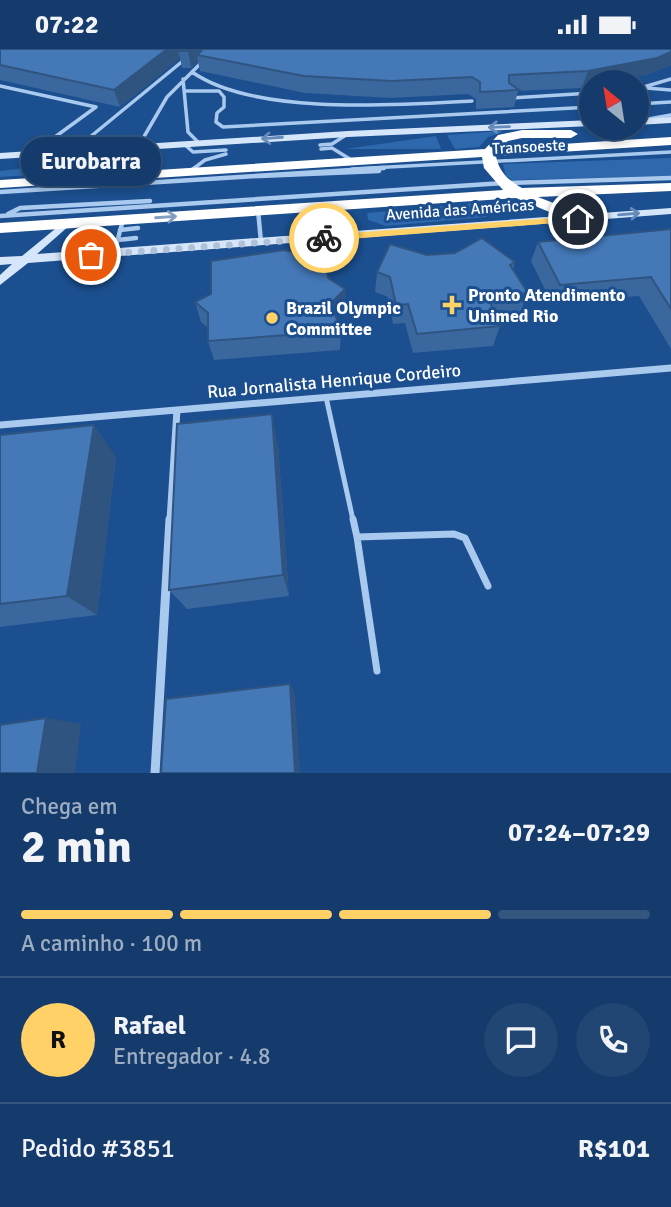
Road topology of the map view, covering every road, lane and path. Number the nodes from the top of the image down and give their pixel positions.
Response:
1 (209, 57) edge
2 (187, 58) edge
3 (192, 72) junction
4 (183, 79) junction
5 (671, 79) edge
6 (649, 85) edge
7 (0, 86) edge
8 (649, 89) edge
9 (671, 90) edge
10 (186, 91) junction
11 (579, 94) edge
12 (509, 98) edge
13 (472, 100) dead end
14 (671, 102) edge
15 (649, 103) edge
16 (579, 108) edge
17 (671, 115) edge
18 (649, 119) edge
19 (671, 120) edge
20 (649, 121) edge
21 (579, 124) edge
22 (671, 131) edge
23 (348, 134) junction
24 (671, 141) edge
25 (199, 143) junction
26 (184, 144) junction
27 (332, 146) junction
28 (138, 147) junction
29 (321, 147) dead end
30 (73, 151) junction
31 (671, 152) edge
32 (32, 153) junction
33 (0, 156) edge
34 (489, 157) junction
35 (354, 161) junction
36 (189, 172) junction
37 (671, 178) edge
38 (504, 183) junction
39 (0, 184) edge
40 (671, 187) edge
41 (0, 193) edge
42 (519, 193) junction
43 (671, 211) edge
44 (256, 212) junction
45 (578, 219) junction
46 (2, 220) edge
47 (66, 223) junction
48 (122, 225) junction
49 (138, 229) dead end
50 (259, 230) junction
51 (249, 231) dead end
52 (136, 238) dead end
53 (118, 240) junction
54 (261, 243) junction
55 (114, 253) junction
56 (23, 260) junction
57 (0, 261) edge
58 (0, 281) edge
59 (671, 368) edge
60 (326, 397) junction
61 (177, 410) junction
62 (21, 423) junction
63 (0, 425) edge
64 (19, 432) edge
65 (357, 537) junction
66 (488, 586) dead end
67 (377, 671) dead end
68 (155, 773) edge

1 - 3 lane
2 - 30 lane
3 - 4 lane
3 - 13 lane
4 - 10 lane
4 - 28 lane
5 - 6 lane
7 - 32 lane
8 - 9 lane
10 - 16 lane
10 - 25 lane
11 - 12 lane
14 - 15 lane
17 - 18 lane
19 - 20 main road
21 -> 23 main road
22 - 34 highway
23 -> 25 main road
23 - 27 lane
24 - 34 highway
25 - 26 main road
26 - 28 main road
26 - 36 lane
27 - 29 lane
27 - 35 lane
28 - 30 main road
30 - 32 main road
31 - 34 lane, Transoeste
32 - 33 main road
34 - 35 highway
34 - 38 highway
34 - 41 lane, Transoeste
35 - 36 highway
36 - 39 highway
37 - 38 lane, Transoeste
38 - 42 highway
38 - 44 lane, Transoeste
40 - 42 highway, Avenida das Américas
42 - 44 highway, Avenida das Américas
42 - 45 highway
45 -> 43 main road, Avenida das Américas
44 - 46 lane, Transoeste
48 -> 44 highway, Avenida das Américas
44 - 50 lane
45 - 54 main road, Avenida das Américas
46 - 47 highway, Avenida das Américas
47 - 48 highway, Avenida das Américas
47 - 56 main road
48 - 49 lane
48 - 53 lane
50 - 51 lane
50 - 54 lane
52 - 53 lane
53 - 55 lane
54 - 55 main road, Avenida das Américas
55 - 56 main road, Avenida das Américas
56 - 57 main road, Avenida das Américas
56 - 58 main road
59 - 60 street, Rua Jornalista Henrique Cordeiro
60 - 61 street, Rua Jornalista Henrique Cordeiro
60 - 65 lane
61 - 62 street, Rua Jornalista Henrique Cordeiro
61 - 68 street
62 - 63 street, Rua Jornalista Henrique Cordeiro
62 - 64 street
65 - 66 lane
65 - 67 lane

